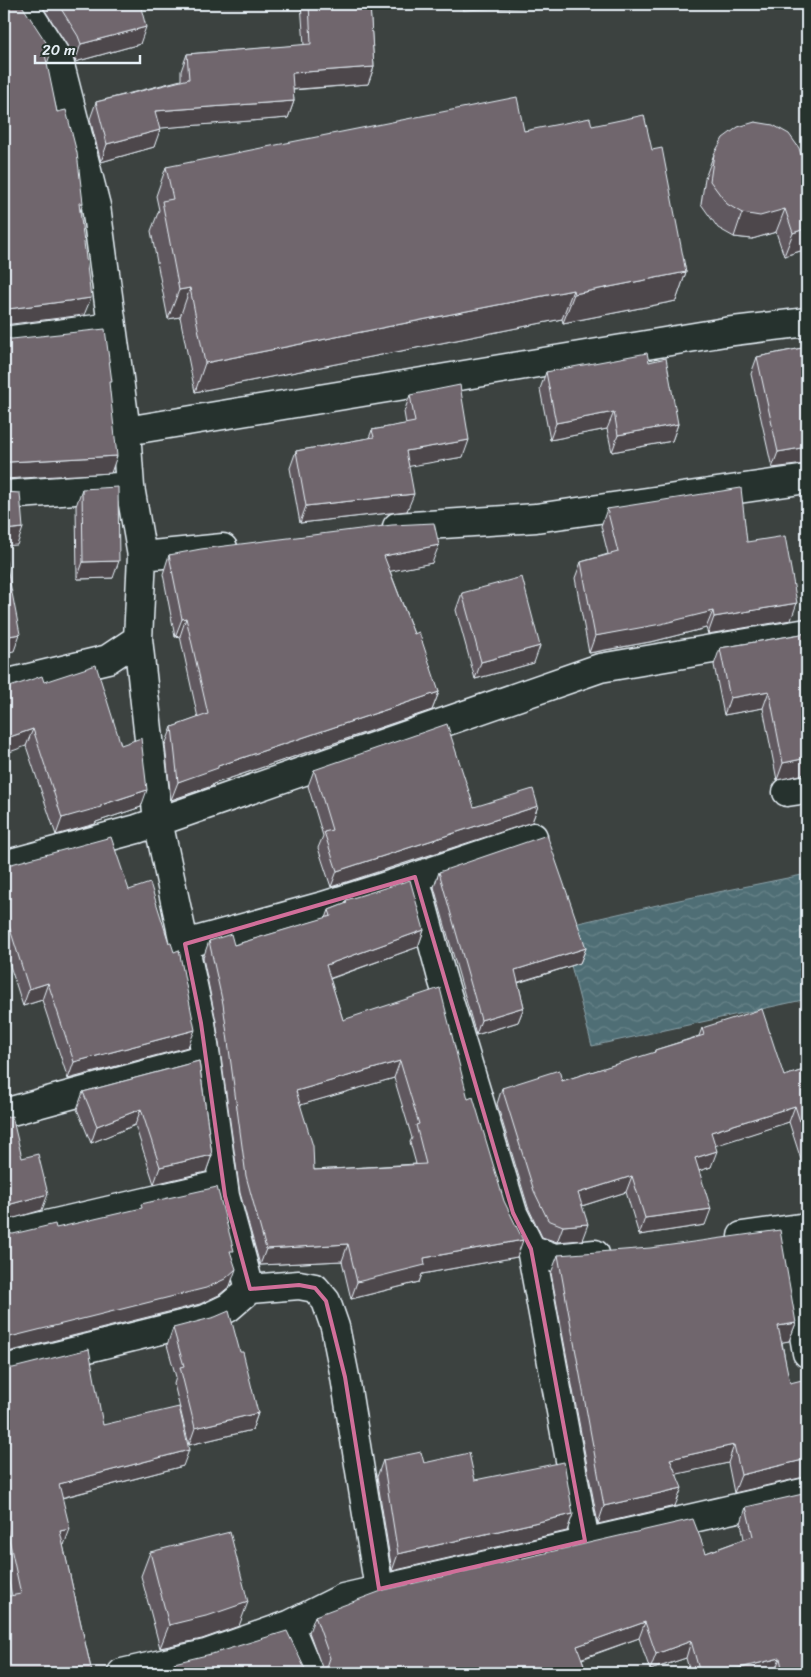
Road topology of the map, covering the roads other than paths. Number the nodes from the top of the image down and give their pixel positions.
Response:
1 (23, 4) edge
2 (807, 322) edge
3 (112, 328) junction
4 (4, 342) edge
5 (126, 431) junction
6 (807, 479) edge
7 (130, 487) junction
8 (4, 495) edge
9 (374, 529) edge
10 (250, 545) edge
11 (142, 556) junction
12 (807, 633) edge
13 (138, 639) junction
14 (4, 684) edge
15 (158, 821) junction
16 (533, 837) dead end
17 (4, 865) edge
18 (415, 877) junction
19 (185, 944) junction
20 (206, 1058) junction
21 (4, 1113) edge
22 (224, 1184) junction
23 (797, 1229) edge
24 (4, 1235) edge
25 (719, 1239) edge
26 (531, 1249) junction
27 (622, 1252) edge
28 (250, 1289) junction
29 (807, 1353) edge
30 (4, 1368) edge
31 (807, 1492) edge
32 (585, 1541) junction
33 (379, 1589) junction
34 (288, 1625) junction
35 (122, 1673) edge
36 (309, 1673) edge

1 - 3 street
2 - 5 street
3 - 4 street
3 - 5 street
5 - 7 street
6 - 9 street
7 - 8 street
7 - 11 street
10 - 11 street
11 - 13 street
12 - 15 street
13 - 14 street
13 - 15 street
15 - 17 street
15 - 19 street
16 - 18 street
18 - 19 street
18 - 26 street
19 - 20 street
20 - 21 street
20 - 22 street
22 - 24 street
22 - 28 street
23 - 25 street
23 - 29 street
26 - 27 street
26 - 32 street
28 - 30 street
28 - 33 street
31 - 32 street
32 - 33 street
33 - 34 street
34 - 35 street
34 - 36 street

